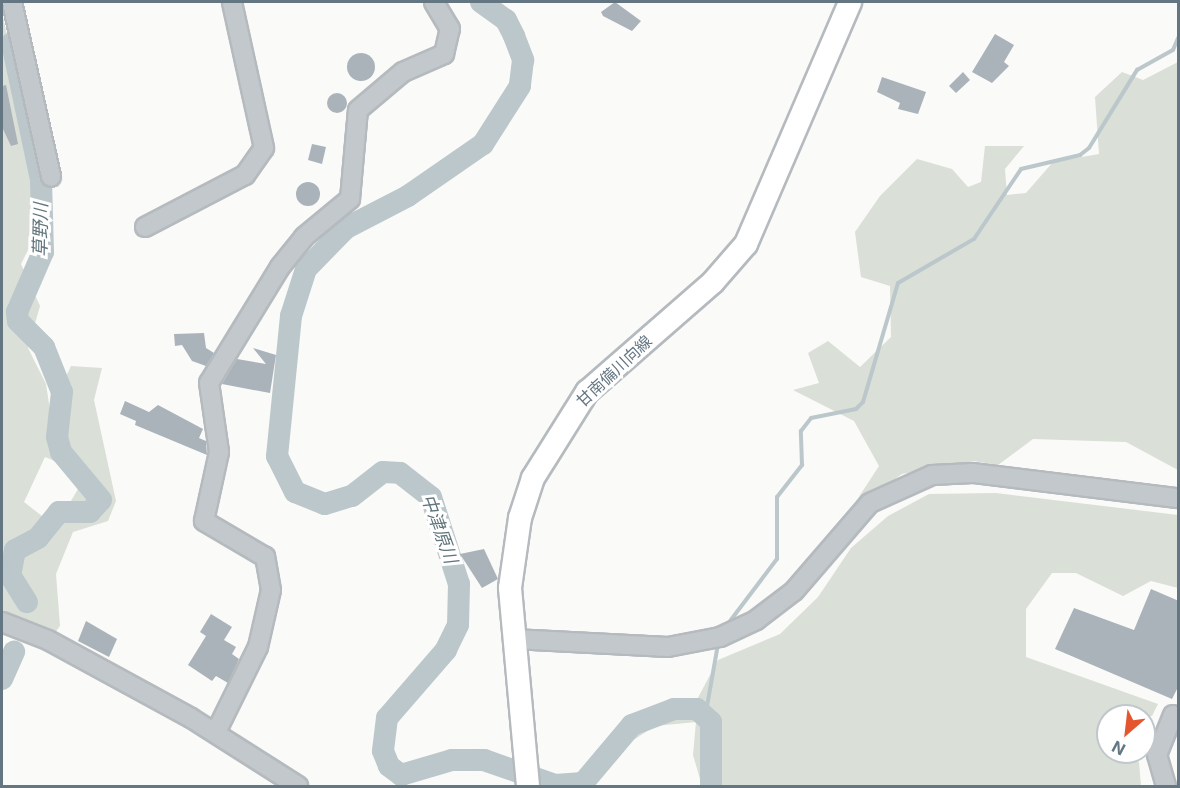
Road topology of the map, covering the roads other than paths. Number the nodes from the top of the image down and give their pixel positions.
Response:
1 (10, 2) edge
2 (232, 2) edge
3 (434, 2) edge
4 (850, 2) edge
5 (2, 3) edge
6 (51, 177) dead end
7 (145, 227) dead end
8 (1179, 498) edge
9 (2, 622) edge
10 (513, 639) junction
11 (1171, 713) edge
12 (216, 732) junction
13 (298, 786) edge
14 (528, 786) edge
15 (1166, 786) edge

1 - 5 street
1 - 6 street
2 - 7 street
3 - 12 street
4 - 10 main road, 甘南備川向線
8 - 10 street
9 - 12 street
10 - 14 main road, 甘南備川向線
11 - 15 street
12 - 13 street

